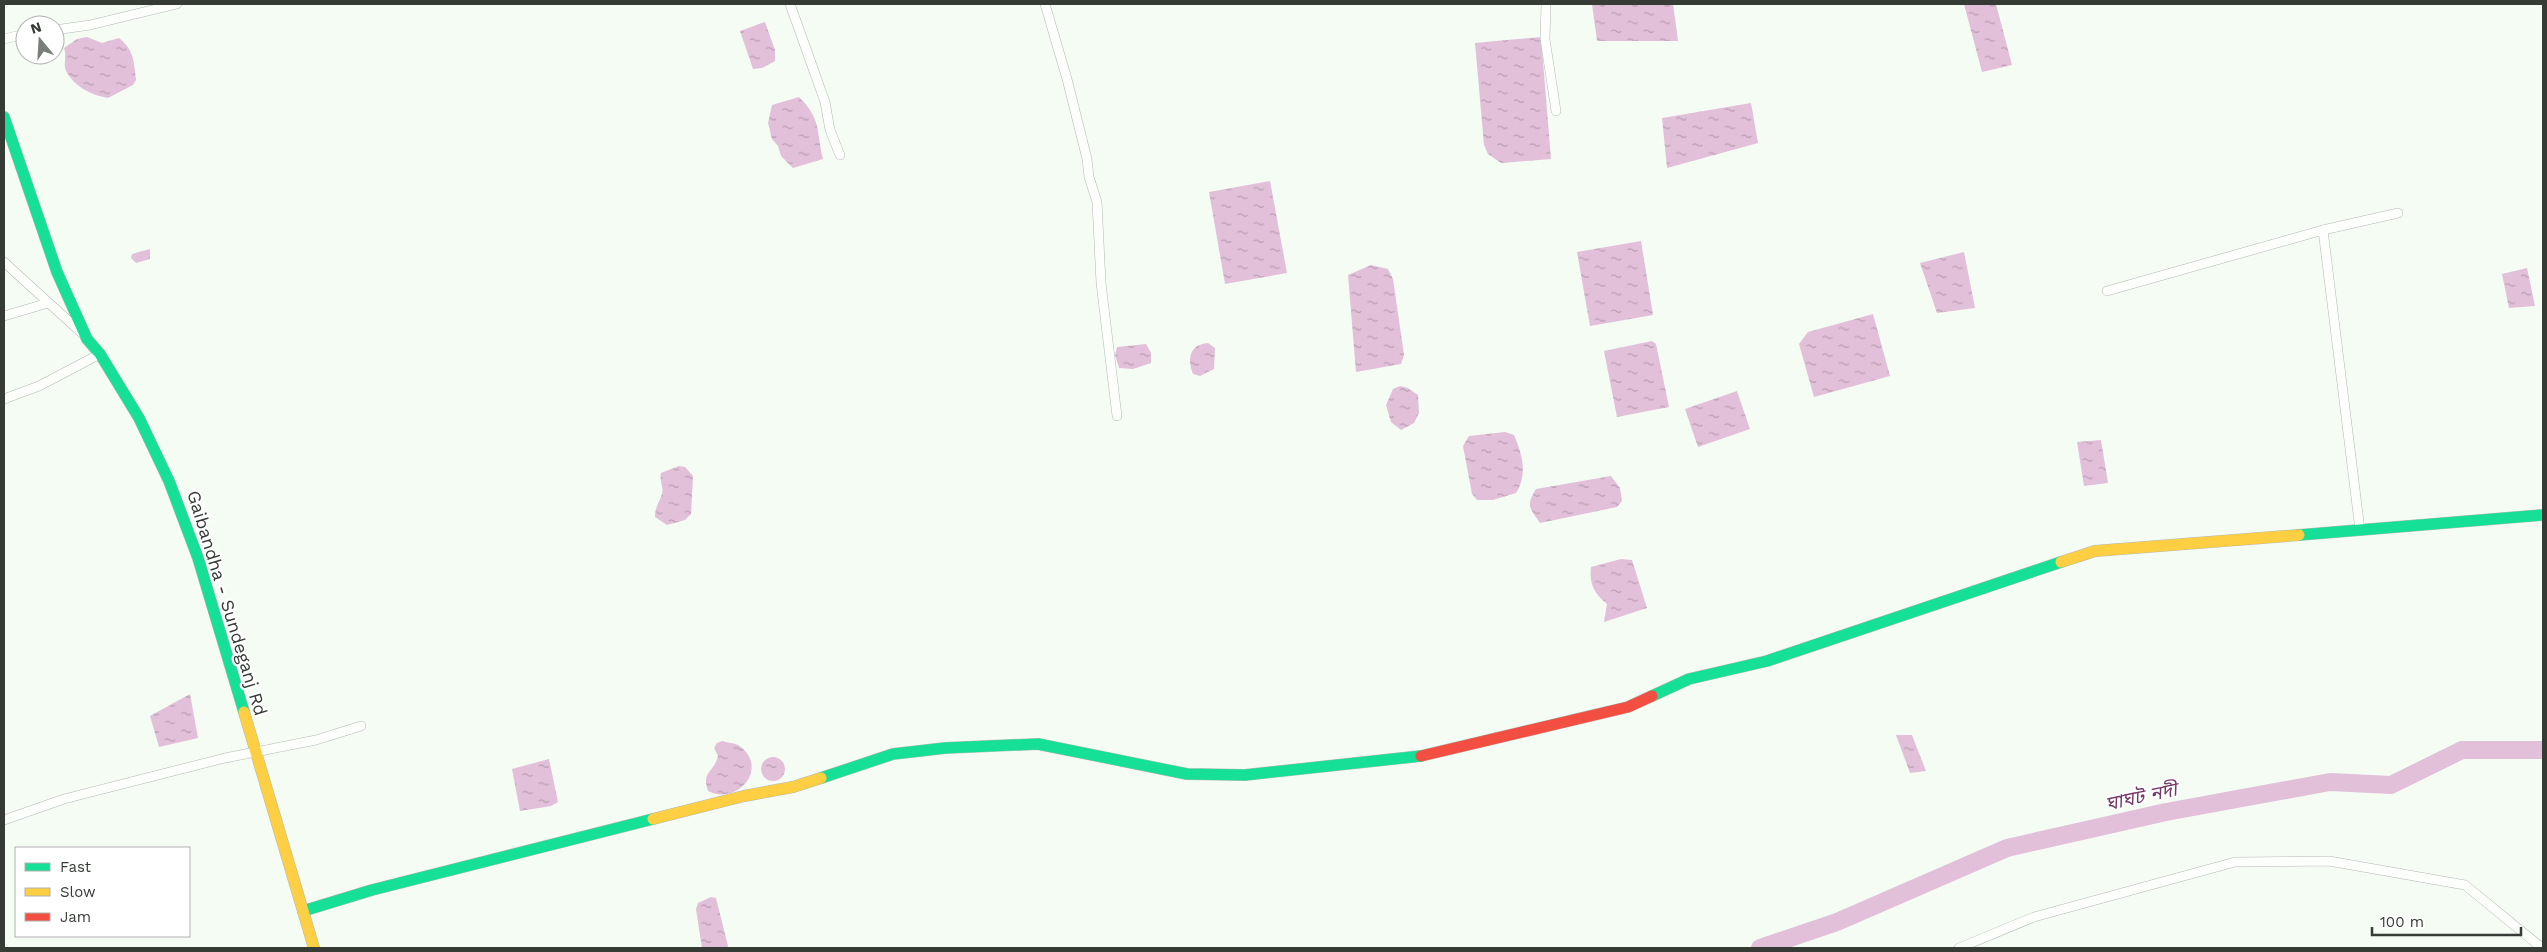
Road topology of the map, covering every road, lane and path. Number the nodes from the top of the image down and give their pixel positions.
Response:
1 (177, 4) edge
2 (790, 4) edge
3 (1045, 4) edge
4 (1546, 4) edge
5 (65, 29) edge
6 (1556, 111) dead end
7 (4, 117) edge
8 (840, 155) dead end
9 (2398, 213) dead end
10 (2323, 230) junction
11 (4, 262) edge
12 (2107, 291) dead end
13 (48, 303) junction
14 (4, 316) edge
15 (88, 338) junction
16 (100, 354) junction
17 (4, 399) edge
18 (1117, 416) dead end
19 (2543, 515) edge
20 (2360, 530) junction
21 (361, 726) dead end
22 (255, 752) junction
23 (4, 820) edge
24 (303, 911) junction
25 (314, 948) edge
26 (1959, 948) edge
27 (2542, 948) edge

1 - 5 street
2 - 8 street
3 - 18 street
4 - 6 street
7 - 15 street, Gaibandha - Sundeganj Rd
9 - 10 street
10 - 12 street
10 - 20 street
11 - 13 street
13 - 14 street
13 - 15 street
15 - 16 street, Gaibandha - Sundeganj Rd
16 - 17 street
16 - 22 street, Gaibandha - Sundeganj Rd
19 - 20 street
20 - 24 street
21 - 22 street
22 - 23 street
22 - 24 street, Gaibandha - Sundeganj Rd
24 - 25 street, Gaibandha - Sundeganj Rd
26 - 27 street

